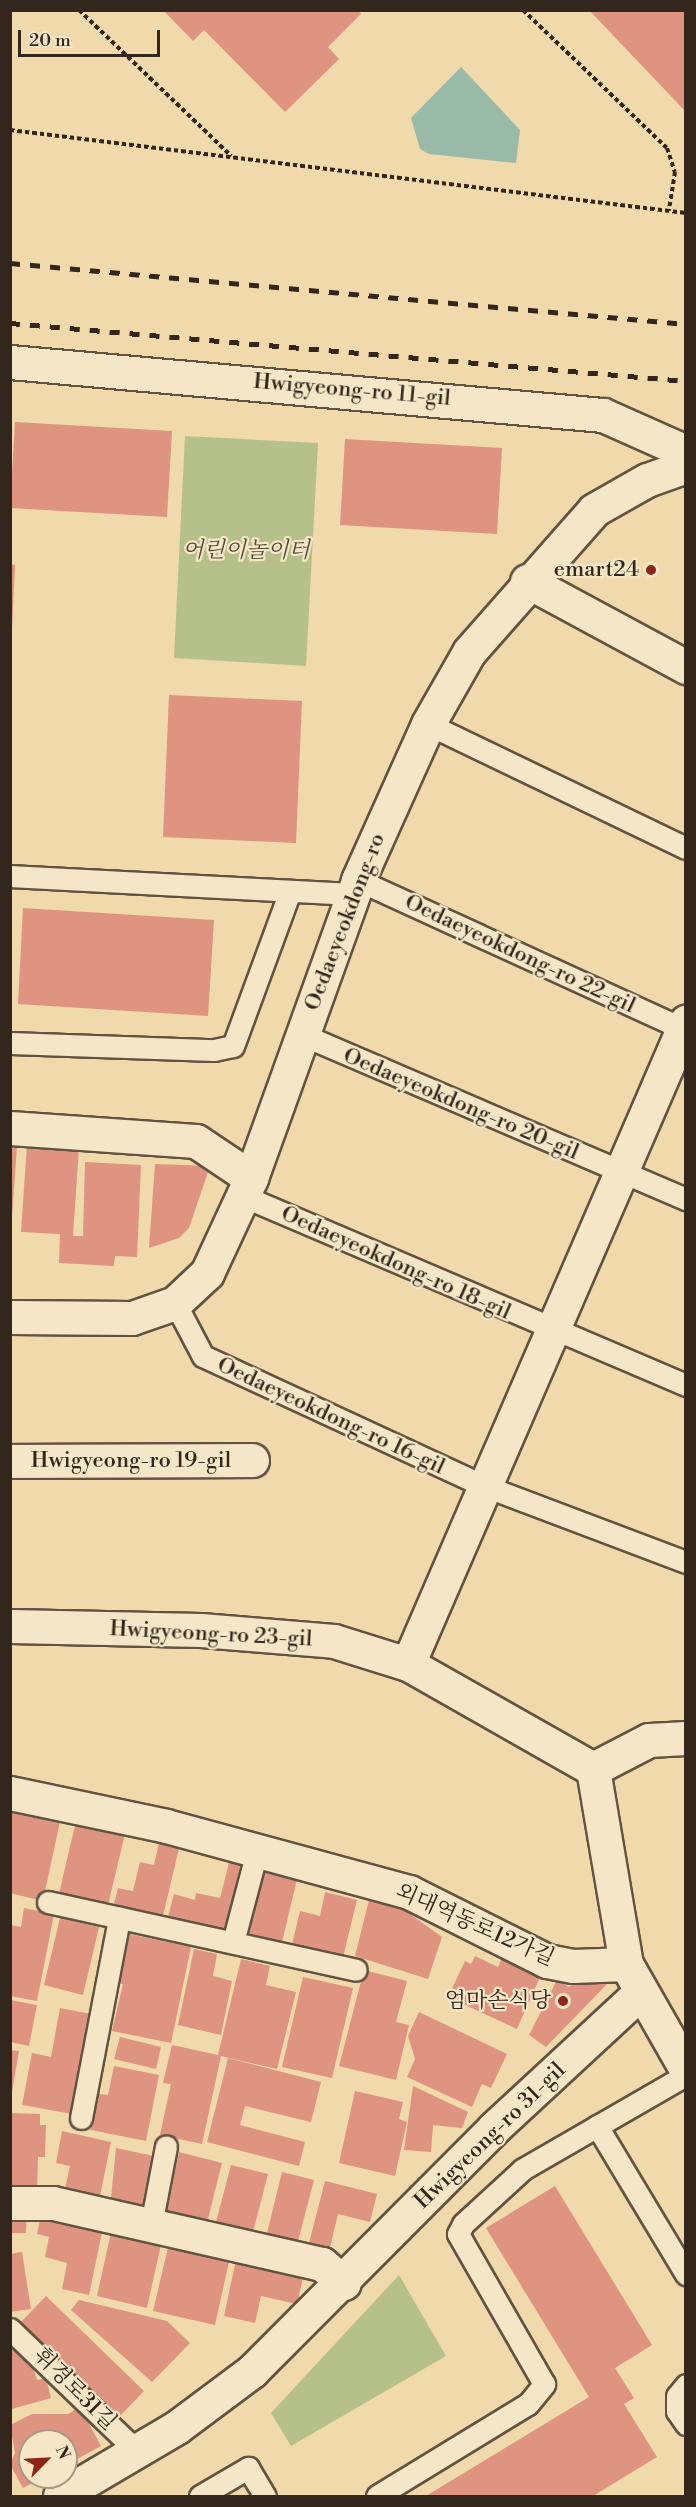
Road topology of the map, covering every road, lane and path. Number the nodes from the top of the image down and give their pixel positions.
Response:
1 (79, 10) edge
2 (523, 10) edge
3 (10, 130) edge
4 (231, 156) junction
5 (667, 211) junction
6 (686, 213) edge
7 (10, 362) edge
8 (686, 452) edge
9 (686, 466) edge
10 (527, 581) junction
11 (686, 667) edge
12 (428, 724) junction
13 (686, 848) edge
14 (10, 876) edge
15 (355, 887) junction
16 (290, 891) junction
17 (685, 1027) edge
18 (303, 1035) junction
19 (10, 1043) edge
20 (10, 1128) edge
21 (619, 1173) junction
22 (247, 1187) junction
23 (686, 1199) edge
24 (176, 1303) junction
25 (10, 1317) edge
26 (549, 1331) junction
27 (686, 1385) edge
28 (252, 1460) dead end
29 (10, 1461) edge
30 (482, 1485) junction
31 (686, 1562) edge
32 (10, 1626) edge
33 (408, 1664) junction
34 (686, 1738) edge
35 (593, 1768) junction
36 (10, 1793) edge
37 (257, 1851) junction
38 (48, 1902) dead end
39 (119, 1918) junction
40 (233, 1942) junction
41 (626, 1964) junction
42 (356, 1970) dead end
43 (640, 1993) junction
44 (686, 2069) edge
45 (686, 2075) edge
46 (81, 2118) dead end
47 (597, 2126) junction
48 (166, 2146) dead end
49 (10, 2203) edge
50 (151, 2225) junction
51 (686, 2274) edge
52 (344, 2283) junction
53 (10, 2329) edge
54 (686, 2385) edge
55 (686, 2424) edge
56 (138, 2452) junction
57 (60, 2496) edge
58 (200, 2496) edge
59 (265, 2496) edge
60 (377, 2496) edge

1 - 4 path
2 - 5 path
3 - 4 path
4 - 5 path
5 - 6 path
7 - 8 street, Hwigyeong-ro 11-gil
9 - 10 street, Oedaeyeokdong-ro
10 - 11 street
10 - 12 street, Oedaeyeokdong-ro
12 - 13 lane
12 - 15 street, Oedaeyeokdong-ro
14 - 16 lane
15 - 16 lane
15 - 17 lane, Oedaeyeokdong-ro 22-gil
15 - 18 street, Oedaeyeokdong-ro
16 - 19 lane
17 - 21 street
18 - 21 lane, Oedaeyeokdong-ro 20-gil
18 - 22 street, Oedaeyeokdong-ro
20 - 22 street
21 - 23 lane, Oedaeyeokdong-ro 20-gil
21 - 26 street
22 - 24 street, Oedaeyeokdong-ro
22 - 26 lane, Oedaeyeokdong-ro 18-gil
24 - 25 street, Oedaeyeokdong-ro
24 - 30 lane, Oedaeyeokdong-ro 16-gil
26 - 27 lane, Oedaeyeokdong-ro 18-gil
26 - 30 street
28 - 29 street, Hwigyeong-ro 19-gil
30 - 31 lane, Oedaeyeokdong-ro 16-gil
30 - 33 street
32 - 33 street, Hwigyeong-ro 23-gil
33 - 35 street, Hwigyeong-ro 23-gil
34 - 35 street
35 - 41 street
36 - 37 street, 외대역동로12가길
37 - 40 lane
37 - 41 street, 외대역동로12가길
38 - 39 lane
39 - 40 lane
39 - 46 lane
40 - 42 lane
41 - 43 street
43 - 44 street
43 - 52 street, Hwigyeong-ro 31-gil
45 - 47 lane
47 - 51 lane
47 - 60 lane
48 - 50 lane
49 - 50 street
50 - 52 street
52 - 56 street, Hwigyeong-ro 31-gil
53 - 56 lane, 휘경로31길
54 - 55 lane
56 - 57 street, Hwigyeong-ro 31-gil
58 - 59 lane

